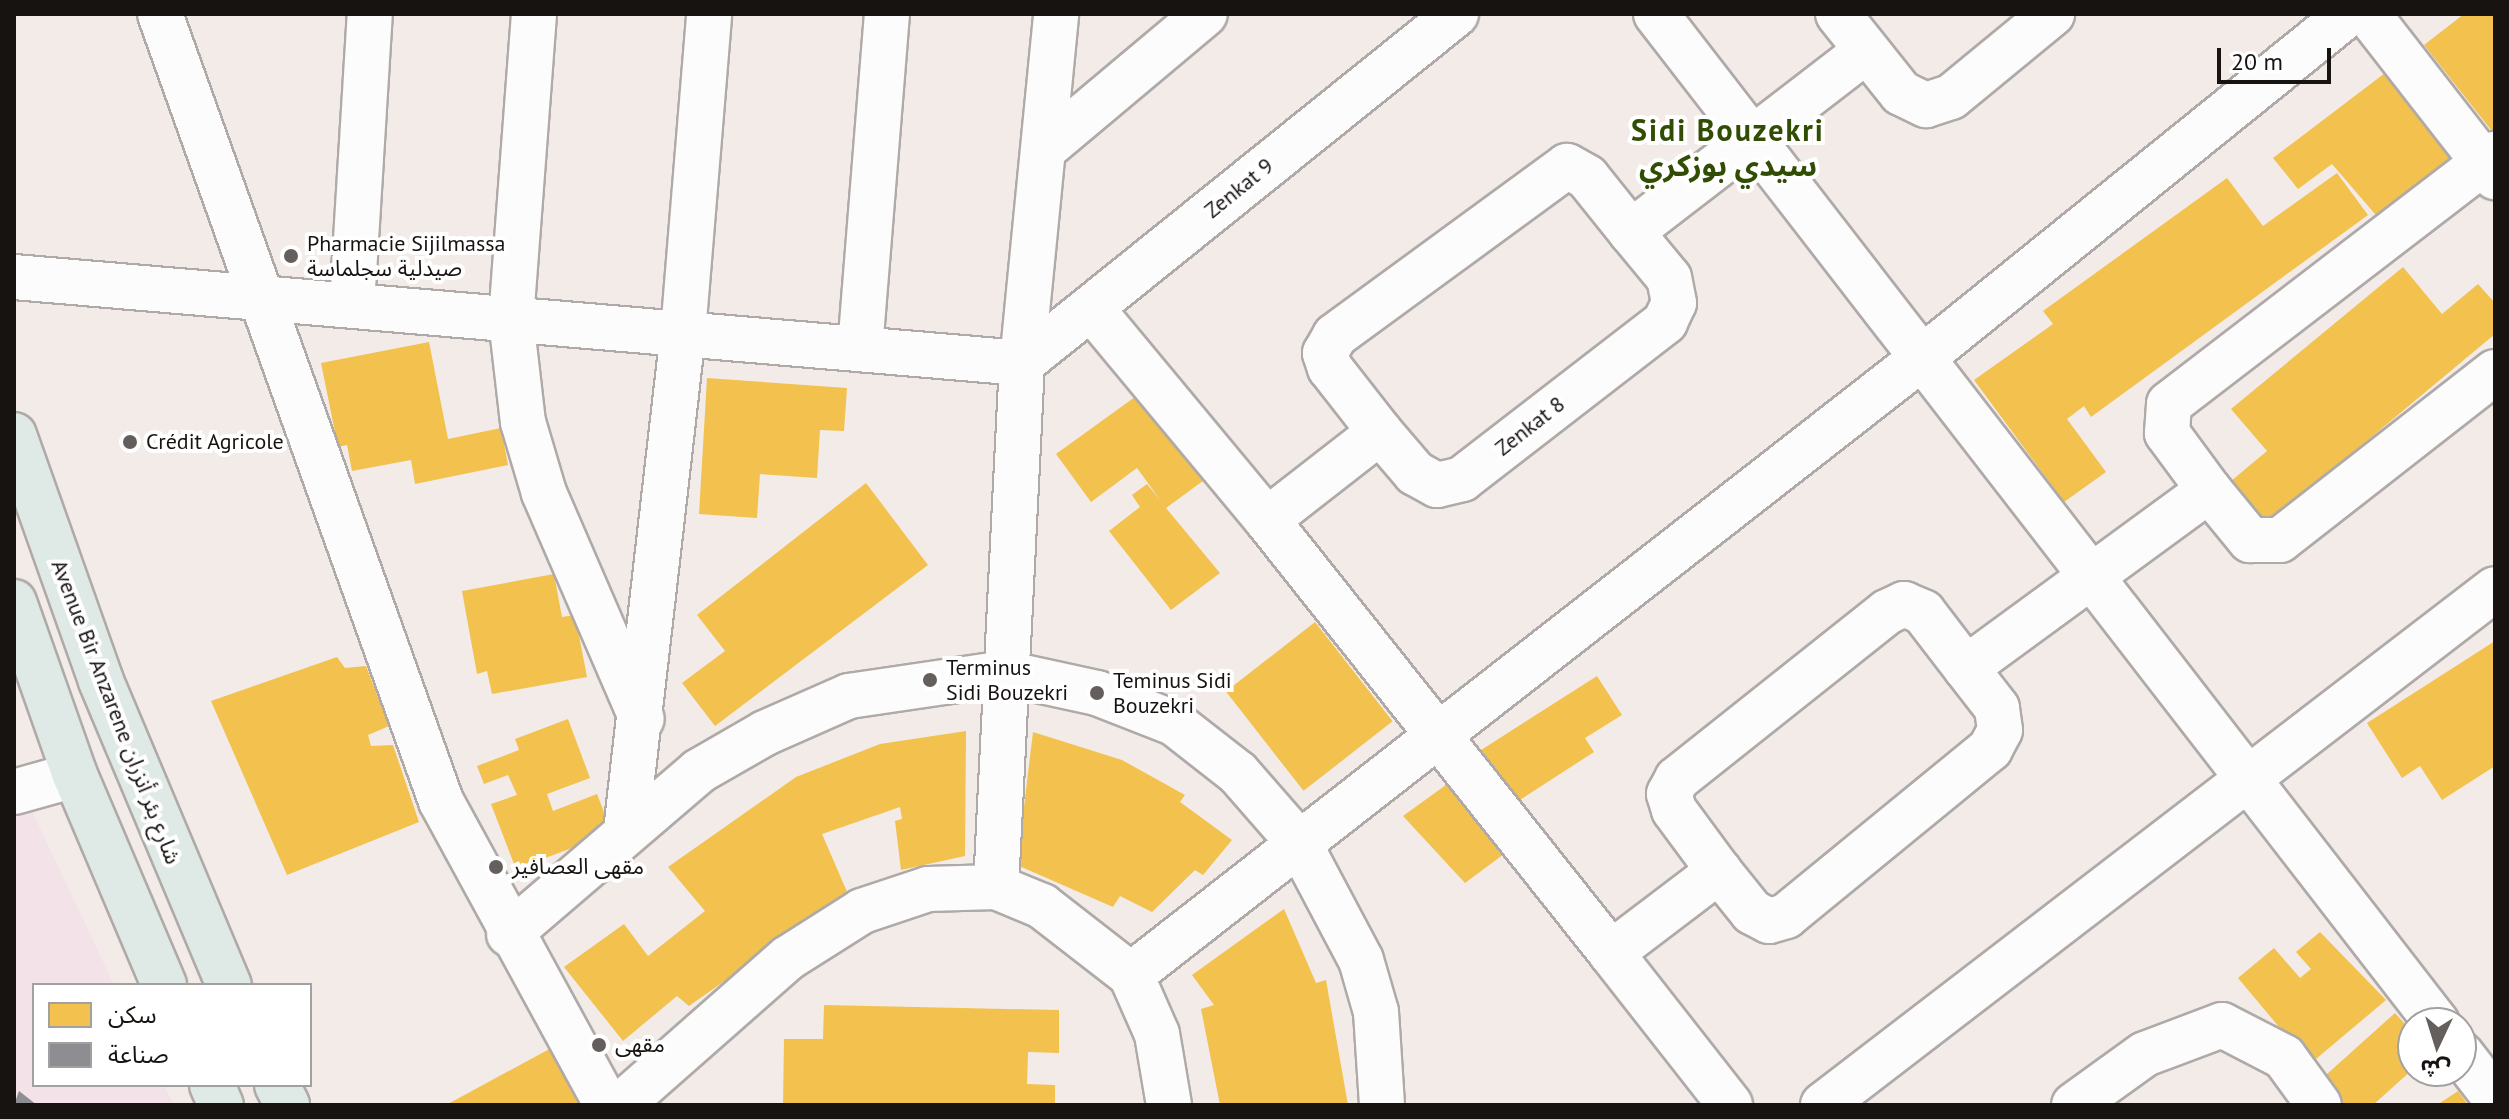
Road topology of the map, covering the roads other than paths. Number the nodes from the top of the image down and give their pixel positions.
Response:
1 (160, 14) edge
2 (370, 14) edge
3 (534, 14) edge
4 (709, 14) edge
5 (887, 14) edge
6 (1056, 14) edge
7 (1205, 14) edge
8 (1456, 14) edge
9 (1656, 14) edge
10 (1838, 14) edge
11 (2052, 14) edge
12 (2348, 14) edge
13 (2368, 14) edge
14 (1866, 51) junction
15 (1751, 139) junction
16 (1044, 149) junction
17 (2491, 165) edge
18 (1631, 232) junction
19 (14, 277) edge
20 (261, 296) junction
21 (352, 305) junction
22 (1091, 308) junction
23 (511, 319) junction
24 (683, 333) junction
25 (860, 349) junction
26 (1922, 358) junction
27 (1022, 363) junction
28 (2495, 372) edge
29 (1380, 432) junction
30 (14, 435) edge
31 (2209, 490) junction
32 (1267, 520) junction
33 (2092, 572) junction
34 (2495, 589) edge
35 (14, 602) edge
36 (1966, 668) junction
37 (1005, 673) junction
38 (643, 721) junction
39 (1437, 738) junction
40 (75, 775) junction
41 (2251, 780) junction
42 (14, 792) edge
43 (626, 831) junction
44 (1299, 843) junction
45 (1719, 871) junction
46 (996, 887) junction
47 (509, 934) junction
48 (1611, 953) junction
49 (1131, 975) junction
50 (163, 983) edge
51 (228, 983) edge
52 (2425, 1007) edge
53 (2477, 1075) edge
54 (278, 1087) edge
55 (2495, 1098) edge
56 (287, 1105) edge
57 (607, 1105) edge
58 (621, 1105) edge
59 (1169, 1105) edge
60 (1382, 1105) edge
61 (1730, 1105) edge
62 (1823, 1105) edge
63 (2074, 1105) edge
64 (2319, 1105) edge

1 - 20 street
2 - 21 street
3 - 23 street
4 - 24 street
5 - 25 street
6 - 16 street
7 - 16 street
8 - 22 street, Zenkat 9
9 - 15 street
10 - 14 street
11 - 14 street
12 - 26 street
13 - 17 street
14 - 15 street
15 - 18 street
15 - 26 street
16 - 27 street
17 - 31 street
18 - 29 street, Zenkat 8
18 - 29 street, Zenkat 8
19 - 20 street
20 - 21 street
20 - 47 street
21 - 23 street
22 - 27 street, Zenkat 9
22 - 32 street
23 - 24 street
23 - 38 street
24 - 25 street
24 - 38 street
25 - 27 street
26 - 33 street
26 - 39 street
27 - 37 street
28 - 31 street
29 - 32 street
30 - 51 main road, Avenue Bir Anzarene شارع بئر أنزران
31 - 33 street
32 - 39 street
33 - 36 street
33 - 41 street
34 - 41 street
35 - 40 main road
36 - 45 street
36 - 45 street
37 - 43 street
37 - 44 street
37 - 46 street
38 - 43 street
39 - 44 street
39 - 48 street
40 - 42 street
40 - 50 main road
41 - 52 street
41 - 62 street
43 - 47 street
44 - 49 street
44 - 60 street
45 - 48 street
46 - 49 street
46 - 58 street
47 - 57 street
48 - 61 street
49 - 59 street
53 - 55 street
54 - 56 main road
63 - 64 street

